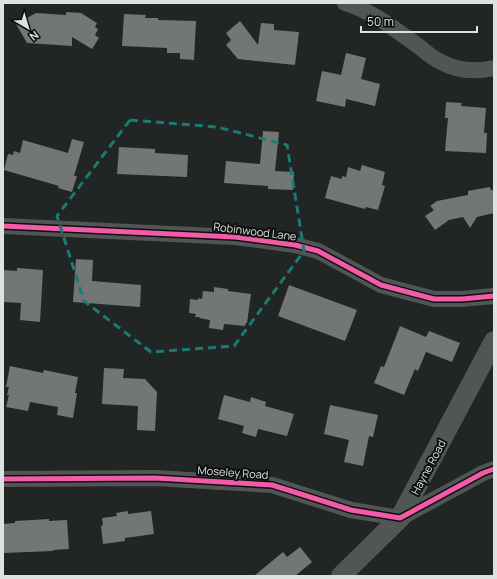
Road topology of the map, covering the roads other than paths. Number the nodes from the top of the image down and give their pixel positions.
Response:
1 (345, 3) edge
2 (494, 68) edge
3 (3, 226) edge
4 (494, 296) edge
5 (494, 341) edge
6 (494, 469) edge
7 (3, 479) edge
8 (400, 518) junction
9 (340, 576) edge

1 - 2 street
3 - 4 street, Robinwood Lane
5 - 8 street, Hayne Road
6 - 8 street
7 - 8 street, Moseley Road
8 - 9 street, Hayne Road

